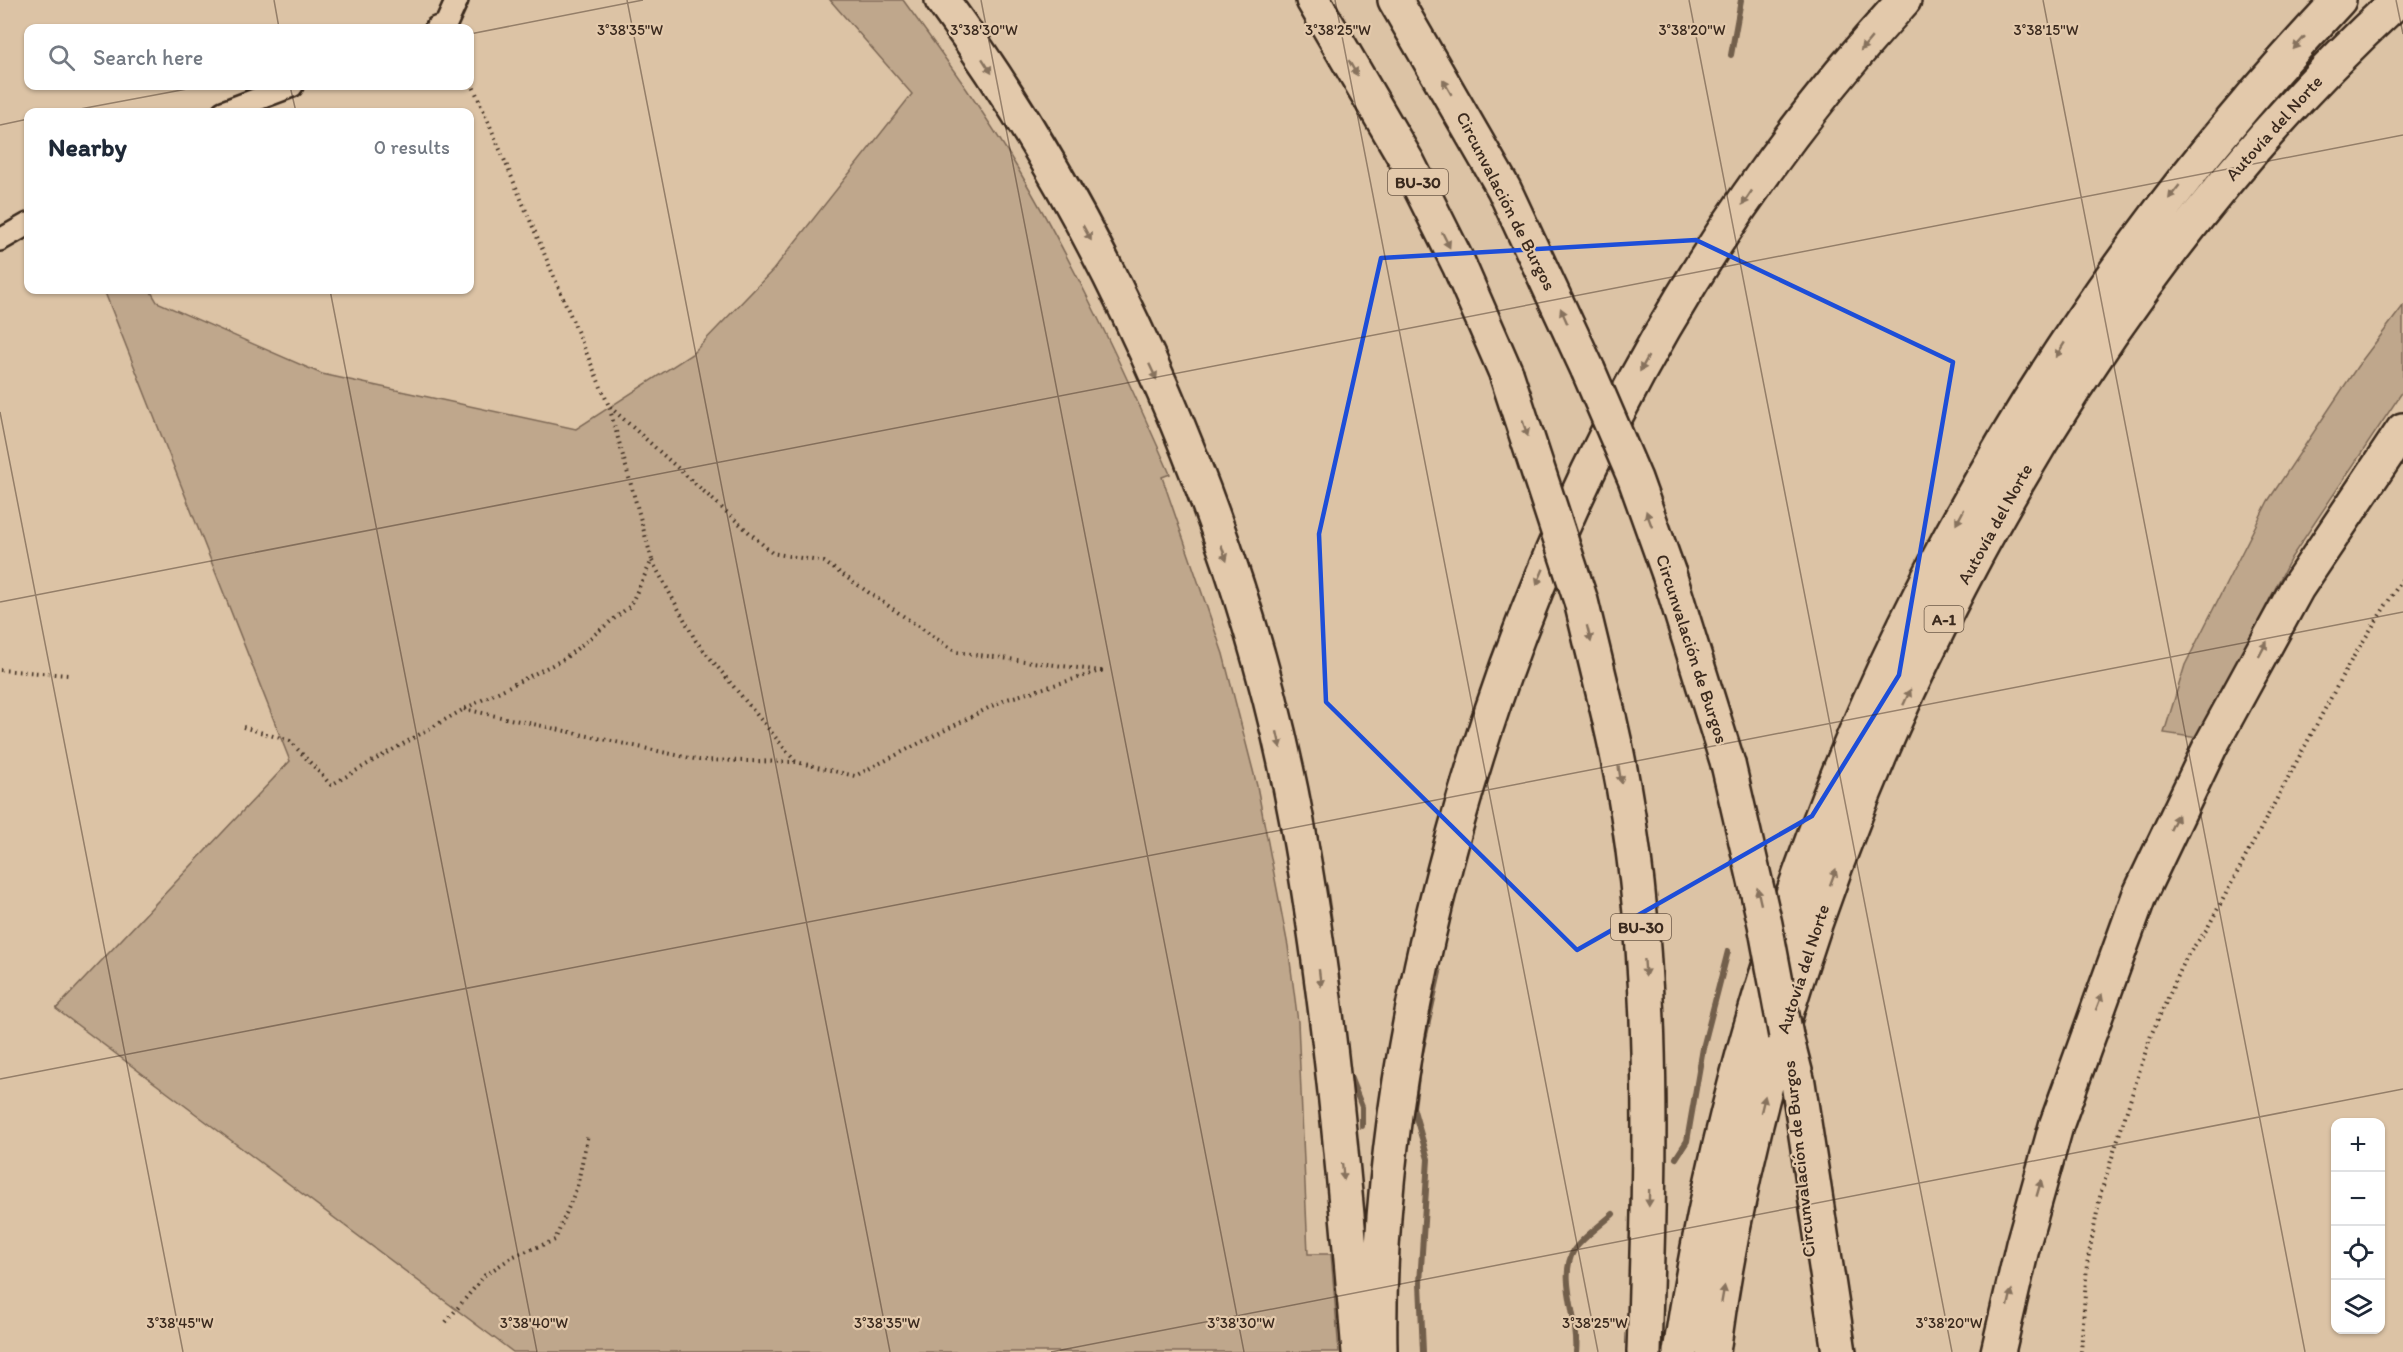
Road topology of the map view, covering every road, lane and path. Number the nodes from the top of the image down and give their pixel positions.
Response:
1 (457, 0) edge
2 (942, 0) edge
3 (1313, 0) edge
4 (1395, 0) edge
5 (1904, 0) edge
6 (2339, 0) edge
7 (2398, 0) edge
8 (446, 24) edge
9 (474, 88) edge
10 (281, 90) edge
11 (234, 108) edge
12 (24, 226) edge
13 (0, 240) edge
14 (609, 406) junction
15 (2403, 430) edge
16 (652, 560) junction
17 (2403, 578) edge
18 (0, 670) edge
19 (68, 675) dead end
20 (464, 709) junction
21 (243, 727) dead end
22 (796, 762) junction
23 (1786, 1036) junction
24 (588, 1134) dead end
25 (446, 1322) dead end
26 (1359, 1352) edge
27 (1380, 1352) edge
28 (1644, 1352) edge
29 (1680, 1352) edge
30 (1713, 1352) edge
31 (1816, 1352) edge
32 (1839, 1352) edge
33 (1998, 1352) edge
34 (2081, 1352) edge

1 - 8 street
2 -> 26 highway
3 -> 28 highway, BU-30, bridge
23 -> 4 highway, Circunvalación de Burgos, bridge
5 -> 27 highway
6 -> 29 highway, Autovía del Norte / A-1
30 -> 7 highway, Autovía del Norte / A-1
9 - 14 path
10 - 11 street
12 - 13 street
14 - 16 path
14 - 22 path
33 -> 15 highway
16 - 20 path
16 - 22 path
17 - 34 path
18 - 19 path
20 - 21 path
20 - 22 path
23 - 31 highway, Circunvalación de Burgos
23 - 32 highway
24 - 25 path

